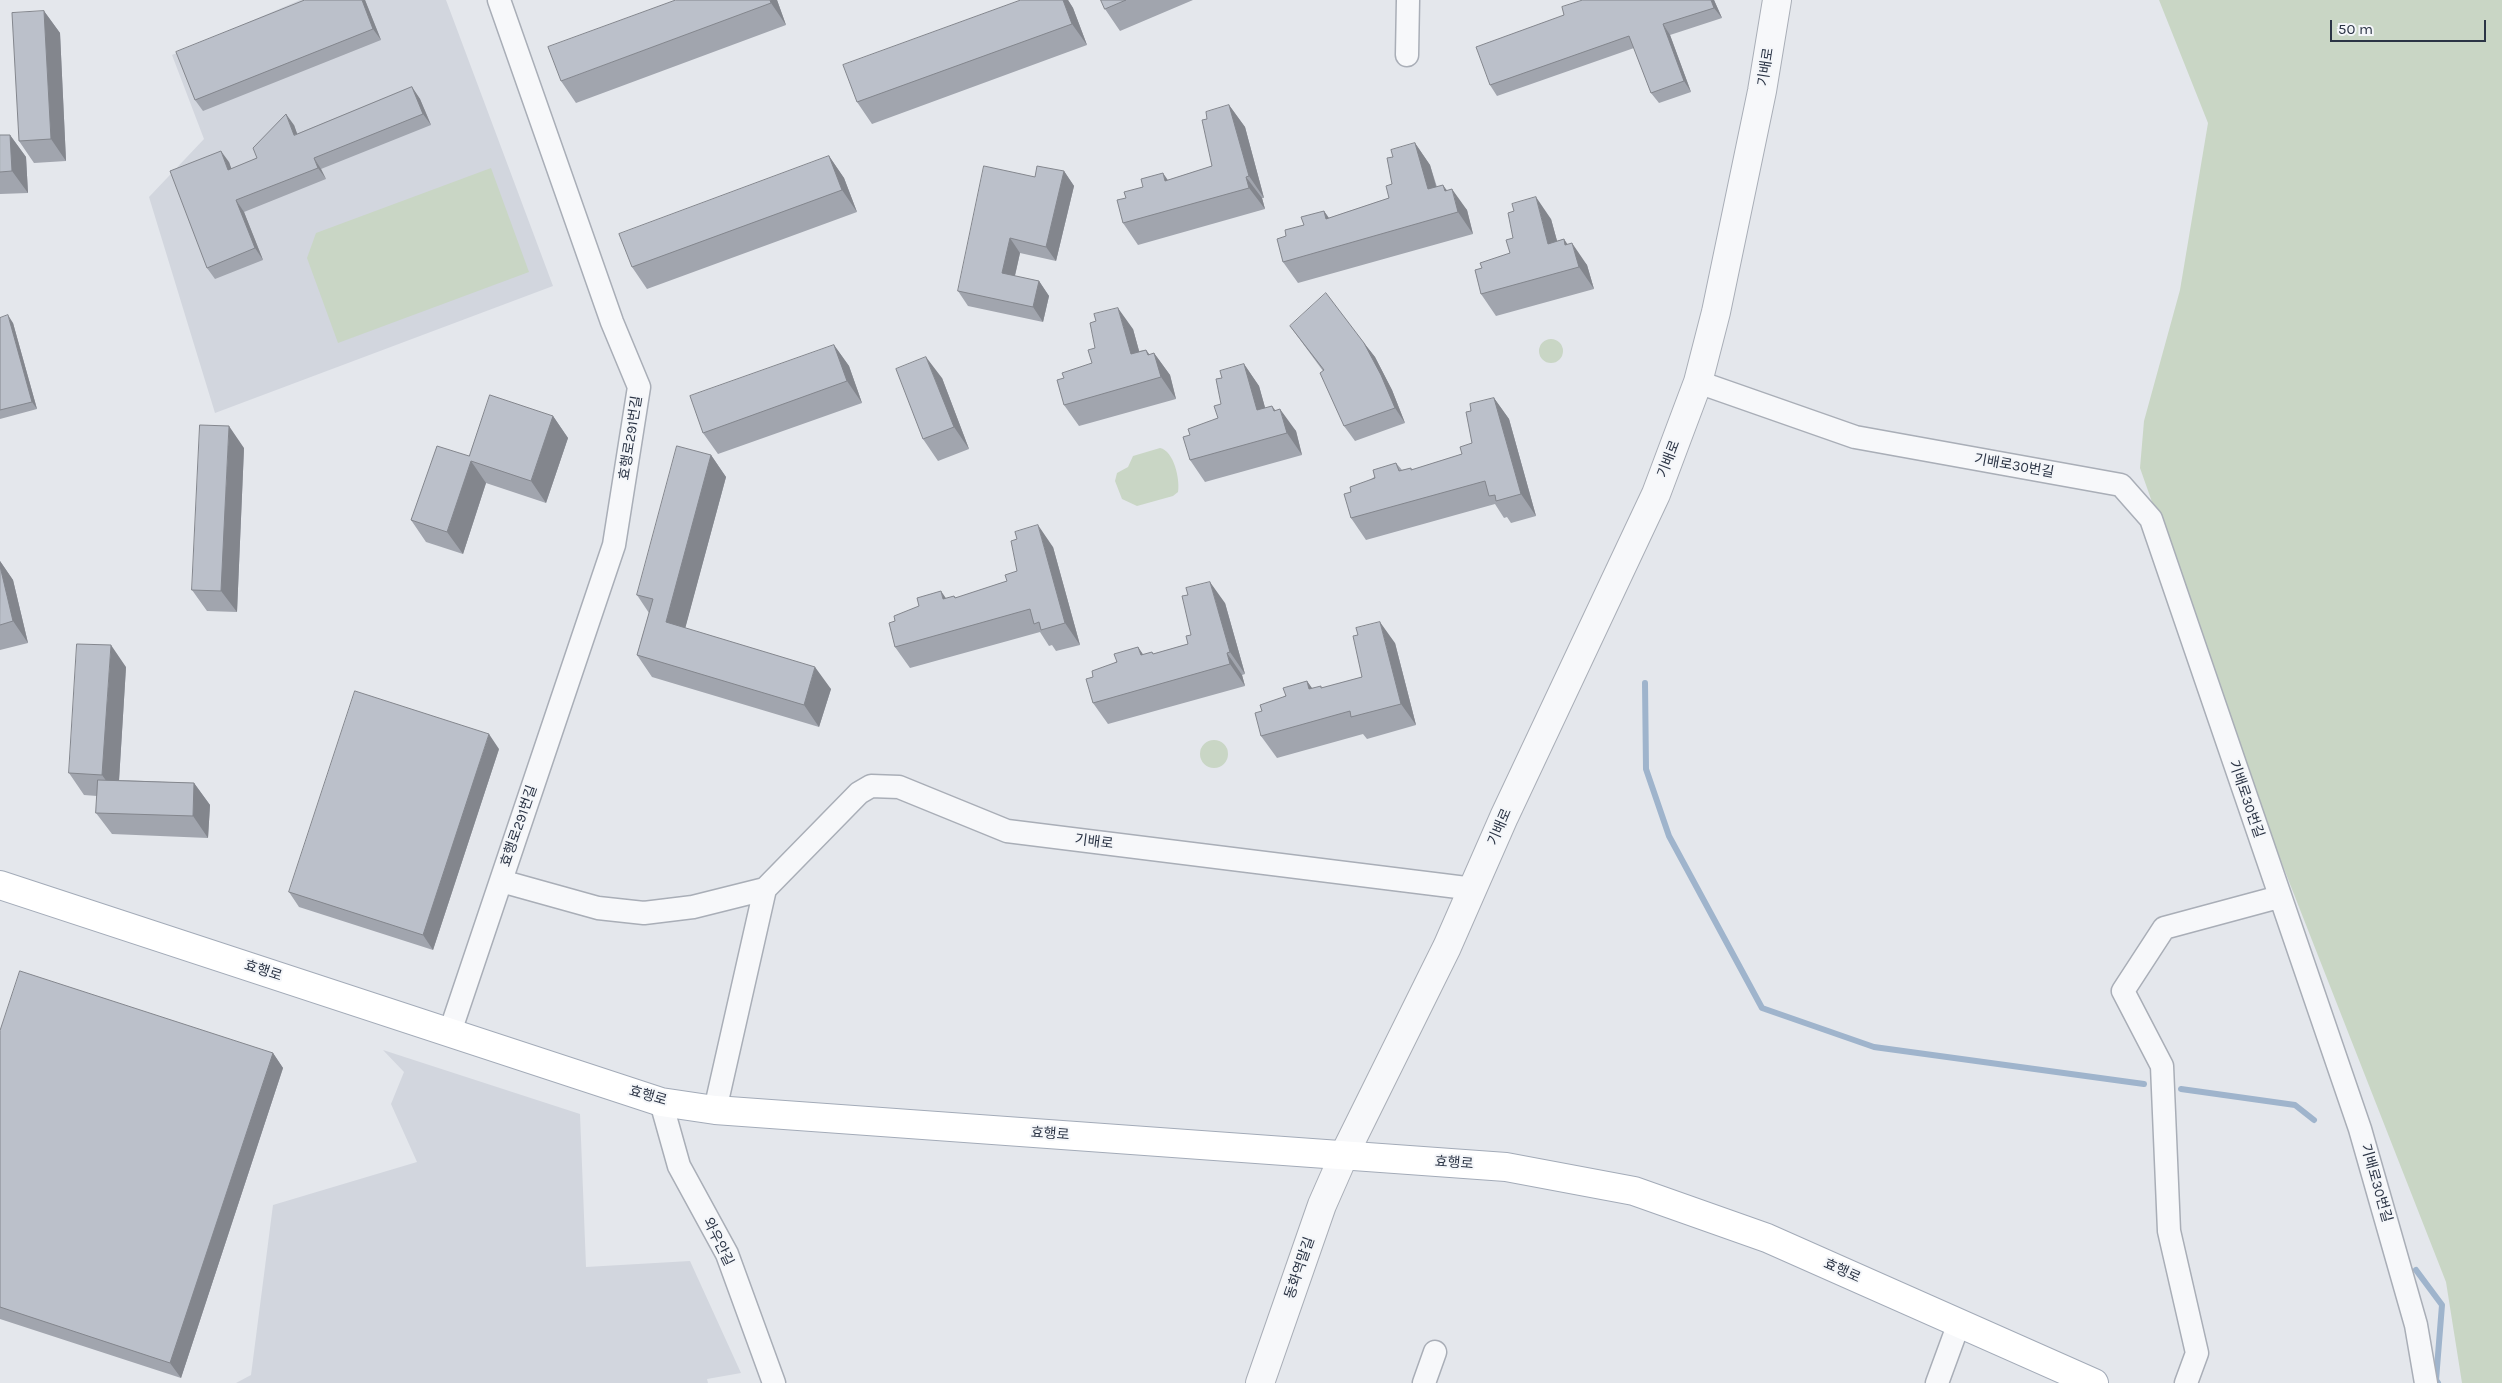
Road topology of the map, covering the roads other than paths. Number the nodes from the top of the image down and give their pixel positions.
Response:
1 (499, 0) edge
2 (1408, 0) edge
3 (1777, 0) edge
4 (1407, 54) dead end
5 (1698, 382) junction
6 (501, 881) junction
7 (0, 885) edge
8 (765, 889) junction
9 (1474, 890) junction
10 (2279, 897) junction
11 (450, 1032) junction
12 (661, 1102) junction
13 (715, 1110) junction
14 (1344, 1155) junction
15 (1959, 1323) junction
16 (1435, 1352) dead end
17 (774, 1383) edge
18 (1260, 1383) edge
19 (1424, 1383) edge
20 (1938, 1383) edge
21 (2094, 1383) edge
22 (2186, 1383) edge
23 (2426, 1383) edge

1 - 6 street, 효행로291번길
2 - 4 street
3 - 5 street, 기배로
5 - 9 street, 기배로
5 - 10 street, 기배로30번길
6 - 8 street, 효행로291번길
6 - 11 street, 효행로291번길
7 - 11 main road, 효행로
8 - 9 street, 기배로
8 - 13 street
9 - 14 street, 기배로
10 - 22 street
10 - 23 street, 기배로30번길
11 - 12 main road, 효행로
12 - 13 main road, 효행로
12 - 17 street, 와우안길
13 - 14 main road, 효행로
14 - 15 main road, 효행로
14 - 18 street, 동화역말길
15 - 20 street
15 - 21 main road, 효행로
16 - 19 street

